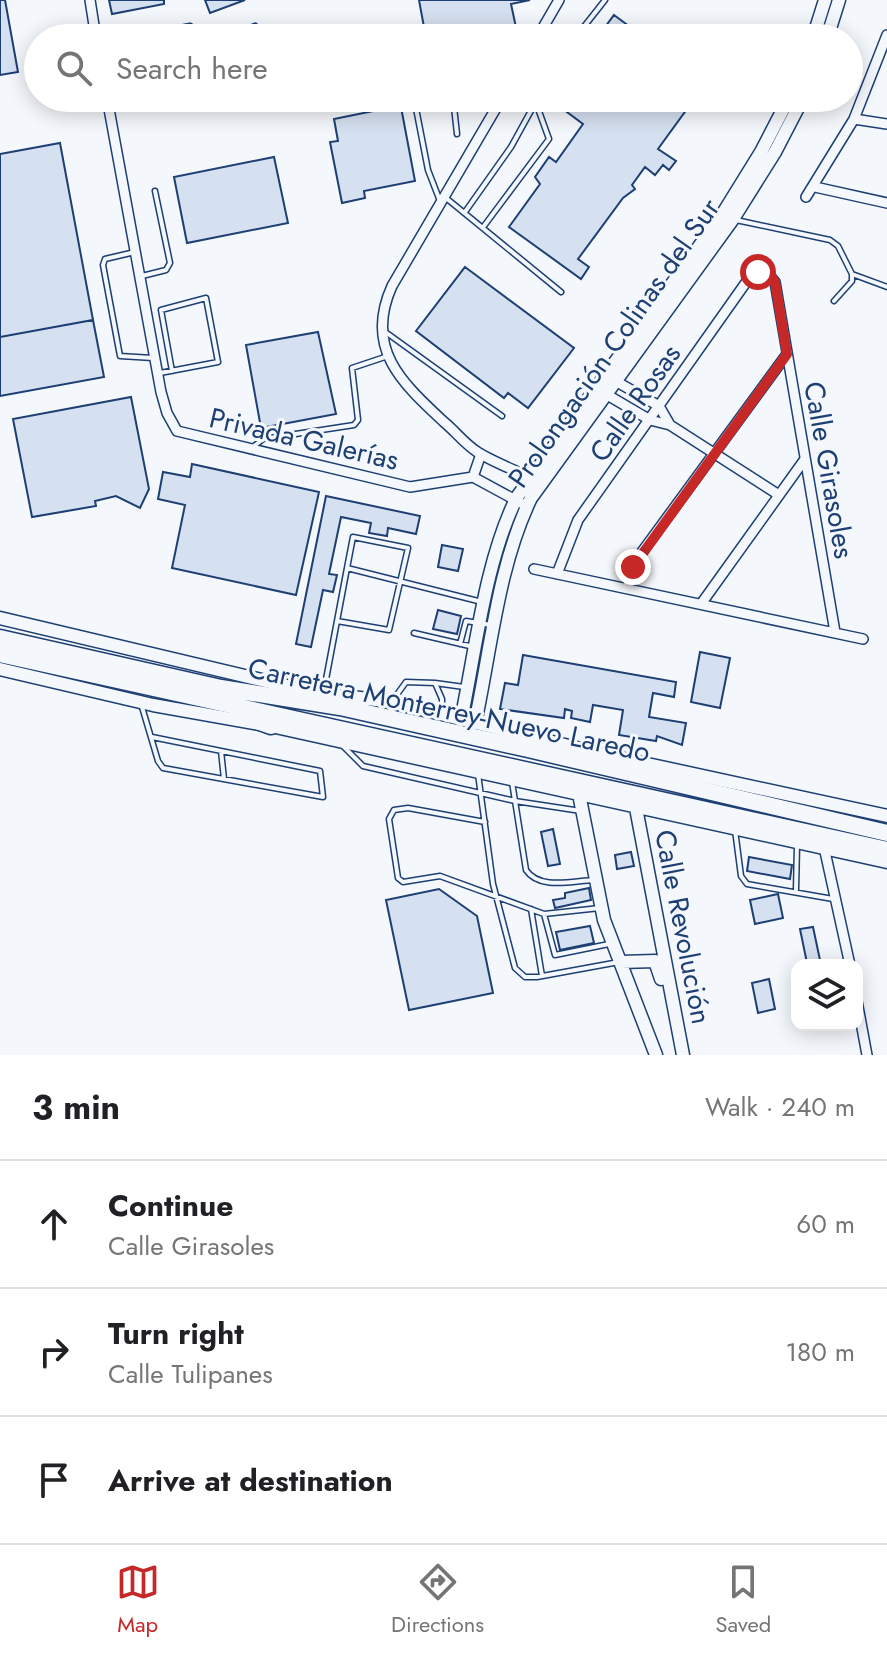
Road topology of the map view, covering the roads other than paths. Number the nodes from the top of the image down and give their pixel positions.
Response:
1 (90, 0) edge
2 (559, 0) edge
3 (605, 0) edge
4 (825, 0) edge
5 (839, 0) edge
6 (94, 24) edge
7 (545, 24) edge
8 (586, 24) edge
9 (817, 24) edge
10 (831, 24) edge
11 (887, 38) edge
12 (863, 97) edge
13 (110, 112) edge
14 (417, 112) edge
15 (455, 112) edge
16 (492, 112) edge
17 (530, 112) edge
18 (541, 112) edge
19 (782, 112) edge
20 (796, 112) edge
21 (857, 112) edge
22 (854, 119) junction
23 (887, 124) edge
24 (457, 134) dead end
25 (815, 187) junction
26 (155, 191) dead end
27 (806, 197) dead end
28 (442, 200) junction
29 (887, 203) edge
30 (465, 212) junction
31 (727, 217) junction
32 (484, 226) junction
33 (135, 252) junction
34 (766, 271) joint
35 (852, 274) junction
36 (140, 276) junction
37 (887, 287) edge
38 (561, 292) dead end
39 (834, 301) dead end
40 (382, 330) junction
41 (787, 354) junction
42 (388, 356) junction
43 (155, 358) junction
44 (172, 371) junction
45 (158, 374) junction
46 (611, 379) junction
47 (603, 392) junction
48 (659, 406) junction
49 (502, 416) dead end
50 (650, 420) junction
51 (670, 425) junction
52 (250, 450) junction
53 (481, 454) junction
54 (715, 454) junction
55 (805, 459) junction
56 (473, 477) junction
57 (537, 481) junction
58 (779, 495) junction
59 (521, 504) junction
60 (347, 568) junction
61 (534, 569) dead end
62 (557, 574) junction
63 (402, 580) junction
64 (627, 588) junction
65 (486, 603) junction
66 (701, 604) junction
67 (500, 607) junction
68 (0, 618) edge
69 (337, 621) junction
70 (482, 623) junction
71 (495, 626) junction
72 (835, 632) junction
73 (414, 633) dead end
74 (0, 638) edge
75 (863, 639) dead end
76 (460, 644) junction
77 (476, 647) junction
78 (490, 651) junction
79 (0, 654) edge
80 (0, 669) edge
81 (435, 683) junction
82 (467, 688) junction
83 (190, 695) junction
84 (319, 697) junction
85 (343, 697) junction
86 (140, 701) junction
87 (392, 702) junction
88 (461, 720) junction
89 (443, 723) junction
90 (475, 723) junction
91 (271, 726) junction
92 (152, 737) junction
93 (339, 741) junction
94 (528, 749) junction
95 (221, 751) junction
96 (601, 754) junction
97 (478, 772) junction
98 (224, 779) junction
99 (511, 779) junction
100 (481, 792) junction
101 (579, 794) junction
102 (515, 801) junction
103 (636, 808) junction
104 (584, 812) junction
105 (887, 816) edge
106 (485, 822) junction
107 (735, 828) junction
108 (887, 833) edge
109 (797, 842) junction
110 (830, 848) junction
111 (887, 850) edge
112 (887, 860) edge
113 (596, 880) junction
114 (796, 890) junction
115 (496, 897) junction
116 (838, 900) junction
117 (601, 907) junction
118 (531, 909) junction
119 (544, 914) junction
120 (613, 943) junction
121 (849, 959) edge
122 (621, 962) junction
123 (542, 976) junction
124 (672, 994) junction
125 (863, 1031) edge
126 (656, 1055) edge
127 (683, 1055) edge
128 (867, 1055) edge

1 - 6 street
2 - 7 street
3 - 8 lane
4 - 9 street
5 - 10 street
11 - 12 street
13 - 33 street, Privada Galerías
14 - 28 lane
15 - 24 lane
16 - 28 street
17 - 30 lane
18 - 32 lane
19 - 31 street, Prolongación Colinas del Sur
20 - 31 street, Prolongación Colinas del Sur
21 - 22 street
22 - 23 street
22 - 25 street
25 - 27 street
25 - 29 street
26 - 36 lane
28 - 30 lane
28 - 40 street
30 - 32 lane
31 - 35 lane
31 - 46 street, Prolongación Colinas del Sur
32 - 38 lane
33 - 36 street, Privada Galerías
33 - 43 lane
34 - 41 street, Calle Girasoles
34 - 48 street, Calle Rosas
35 - 37 lane
35 - 39 lane
36 - 43 street, Privada Galerías
40 - 42 street
40 - 49 lane
41 - 54 street
41 - 55 street, Calle Girasoles
42 - 52 lane
42 - 53 street
43 - 45 street, Privada Galerías
44 - 44 lane
44 - 45 lane
45 - 52 street, Privada Galerías
46 - 47 street, Prolongación Colinas del Sur
46 - 48 street
47 - 50 street
47 - 57 street, Prolongación Colinas del Sur
48 - 50 street, Calle Rosas
48 - 51 street
50 - 51 street
50 - 62 street, Calle Rosas
51 - 54 street
52 - 56 street, Privada Galerías
53 - 56 street
53 - 57 street
54 - 58 street
54 - 64 street
55 - 58 street
55 - 72 street, Calle Girasoles
56 - 59 street
57 - 59 street, Prolongación Colinas del Sur
58 - 66 street
59 - 65 street, Prolongación Colinas del Sur
59 - 67 street, Prolongación Colinas del Sur
60 - 63 lane
60 - 63 lane
60 - 69 lane
61 - 62 street
62 - 64 street
63 - 65 lane
63 - 69 lane
64 - 66 street
65 - 67 lane
65 - 70 street, Prolongación Colinas del Sur
66 - 72 street
67 - 71 street, Prolongación Colinas del Sur
68 - 84 street
69 - 84 lane
70 - 71 lane
70 - 76 lane
70 - 77 street, Prolongación Colinas del Sur
71 - 78 street, Prolongación Colinas del Sur
72 - 75 street
73 - 76 lane
74 - 84 highway, Carretera Monterrey-Nuevo Laredo
76 - 77 lane
77 - 78 lane
77 - 82 street, Prolongación Colinas del Sur
78 - 90 street, Prolongación Colinas del Sur
79 - 83 highway
80 - 86 street
81 - 82 lane
81 - 87 lane
81 - 89 lane
82 - 88 street, Prolongación Colinas del Sur
83 - 91 highway
83 - 111 highway
84 - 85 street
84 - 89 highway, Carretera Monterrey-Nuevo Laredo
85 - 87 street
85 - 89 highway
86 - 91 street
86 - 92 lane
87 - 89 street
88 - 89 street
88 - 90 street
89 - 94 highway, Carretera Monterrey-Nuevo Laredo
90 - 96 street
91 - 93 street
92 - 95 lane
92 - 98 lane
93 - 97 street
93 - 100 lane
94 - 96 highway
94 - 108 highway, Carretera Monterrey-Nuevo Laredo
95 - 98 lane
95 - 98 lane
96 - 105 street
97 - 99 street
97 - 100 lane
99 - 101 street
99 - 102 lane
100 - 102 lane
100 - 106 lane
101 - 103 street
101 - 104 street, Calle Revolución
102 - 104 lane
102 - 113 lane
103 - 107 street
103 - 124 street, Calle Revolución
104 - 113 street, Calle Revolución
106 - 115 lane
106 - 115 lane
107 - 109 street
107 - 114 lane
109 - 110 street
109 - 114 lane
110 - 112 highway
110 - 116 street
113 - 117 street, Calle Revolución
114 - 116 lane
115 - 118 lane
115 - 123 lane
116 - 121 street
117 - 119 lane
117 - 120 street, Calle Revolución
118 - 119 lane
118 - 123 lane
119 - 120 lane
120 - 122 street, Calle Revolución
122 - 123 lane
122 - 124 street
122 - 126 street, Calle Revolución
124 - 127 street, Calle Revolución
125 - 128 street

